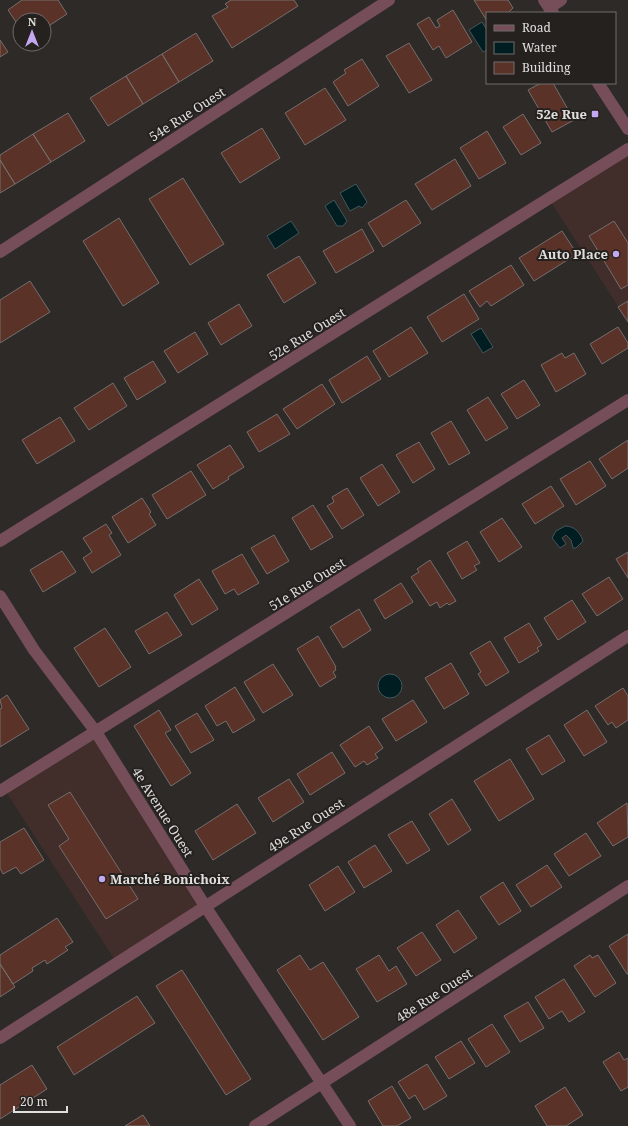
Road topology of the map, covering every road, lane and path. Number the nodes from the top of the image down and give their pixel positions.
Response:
1 (390, 0) edge
2 (561, 0) edge
3 (549, 7) edge
4 (599, 84) edge
5 (628, 129) edge
6 (628, 150) edge
7 (0, 252) edge
8 (628, 400) edge
9 (0, 541) edge
10 (0, 596) edge
11 (628, 636) edge
12 (96, 732) junction
13 (0, 791) edge
14 (628, 886) edge
15 (205, 906) junction
16 (0, 1038) edge
17 (322, 1083) junction
18 (255, 1126) edge
19 (350, 1126) edge

1 - 7 street, 54e Rue Ouest
2 - 3 street
4 - 5 street
6 - 9 street, 52e Rue Ouest
8 - 12 street, 51e Rue Ouest
10 - 12 street, 4e Avenue Ouest
11 - 15 street, 49e Rue Ouest
12 - 13 street, 51e Rue Ouest
12 - 15 street, 4e Avenue Ouest
14 - 17 street, 48e Rue Ouest
15 - 16 street, 49e Rue Ouest
15 - 17 street, 4e Avenue Ouest
17 - 18 street, 48e Rue Ouest
17 - 19 street, 4e Avenue Ouest

